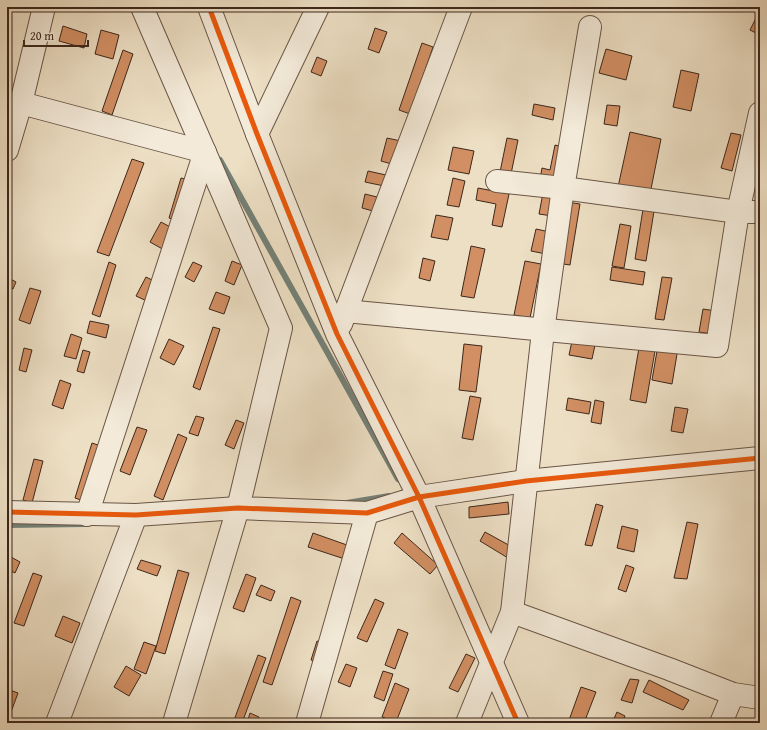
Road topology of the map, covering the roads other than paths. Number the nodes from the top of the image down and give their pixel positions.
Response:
1 (44, 7) edge
2 (142, 7) edge
3 (210, 7) edge
4 (318, 7) edge
5 (461, 7) edge
6 (590, 27) dead end
7 (21, 103) junction
8 (760, 113) edge
9 (257, 134) junction
10 (7, 150) edge
11 (205, 152) junction
12 (497, 181) dead end
13 (562, 188) junction
14 (738, 212) junction
15 (760, 212) edge
16 (345, 311) junction
17 (543, 331) junction
18 (337, 334) junction
19 (760, 458) edge
20 (526, 481) junction
21 (419, 497) junction
22 (238, 508) junction
23 (7, 512) edge
24 (367, 513) junction
25 (87, 515) junction
26 (136, 515) junction
27 (512, 612) junction
28 (492, 663) junction
29 (733, 694) junction
30 (760, 698) edge
31 (57, 723) edge
32 (174, 723) edge
33 (307, 723) edge
34 (467, 723) edge
35 (518, 723) edge
36 (721, 723) edge

1 - 7 street
2 - 11 street
3 - 9 street
4 - 9 street
5 - 16 street
6 - 13 street
7 - 10 street
7 - 11 street
8 - 14 street
9 - 18 street
11 - 22 street
11 - 25 street
12 - 13 street
13 - 14 street
13 - 17 street
14 - 15 street
14 - 17 street
16 - 17 street
16 - 18 street
17 - 20 street
18 - 21 street
19 - 20 street
20 - 21 street
20 - 27 street
21 - 24 street
21 - 28 street
22 - 24 street
22 - 26 street
22 - 32 street
23 - 25 street
24 - 33 street
25 - 26 street
26 - 31 street
27 - 28 street
27 - 29 street
28 - 34 street
28 - 35 street
29 - 30 street
29 - 36 street

